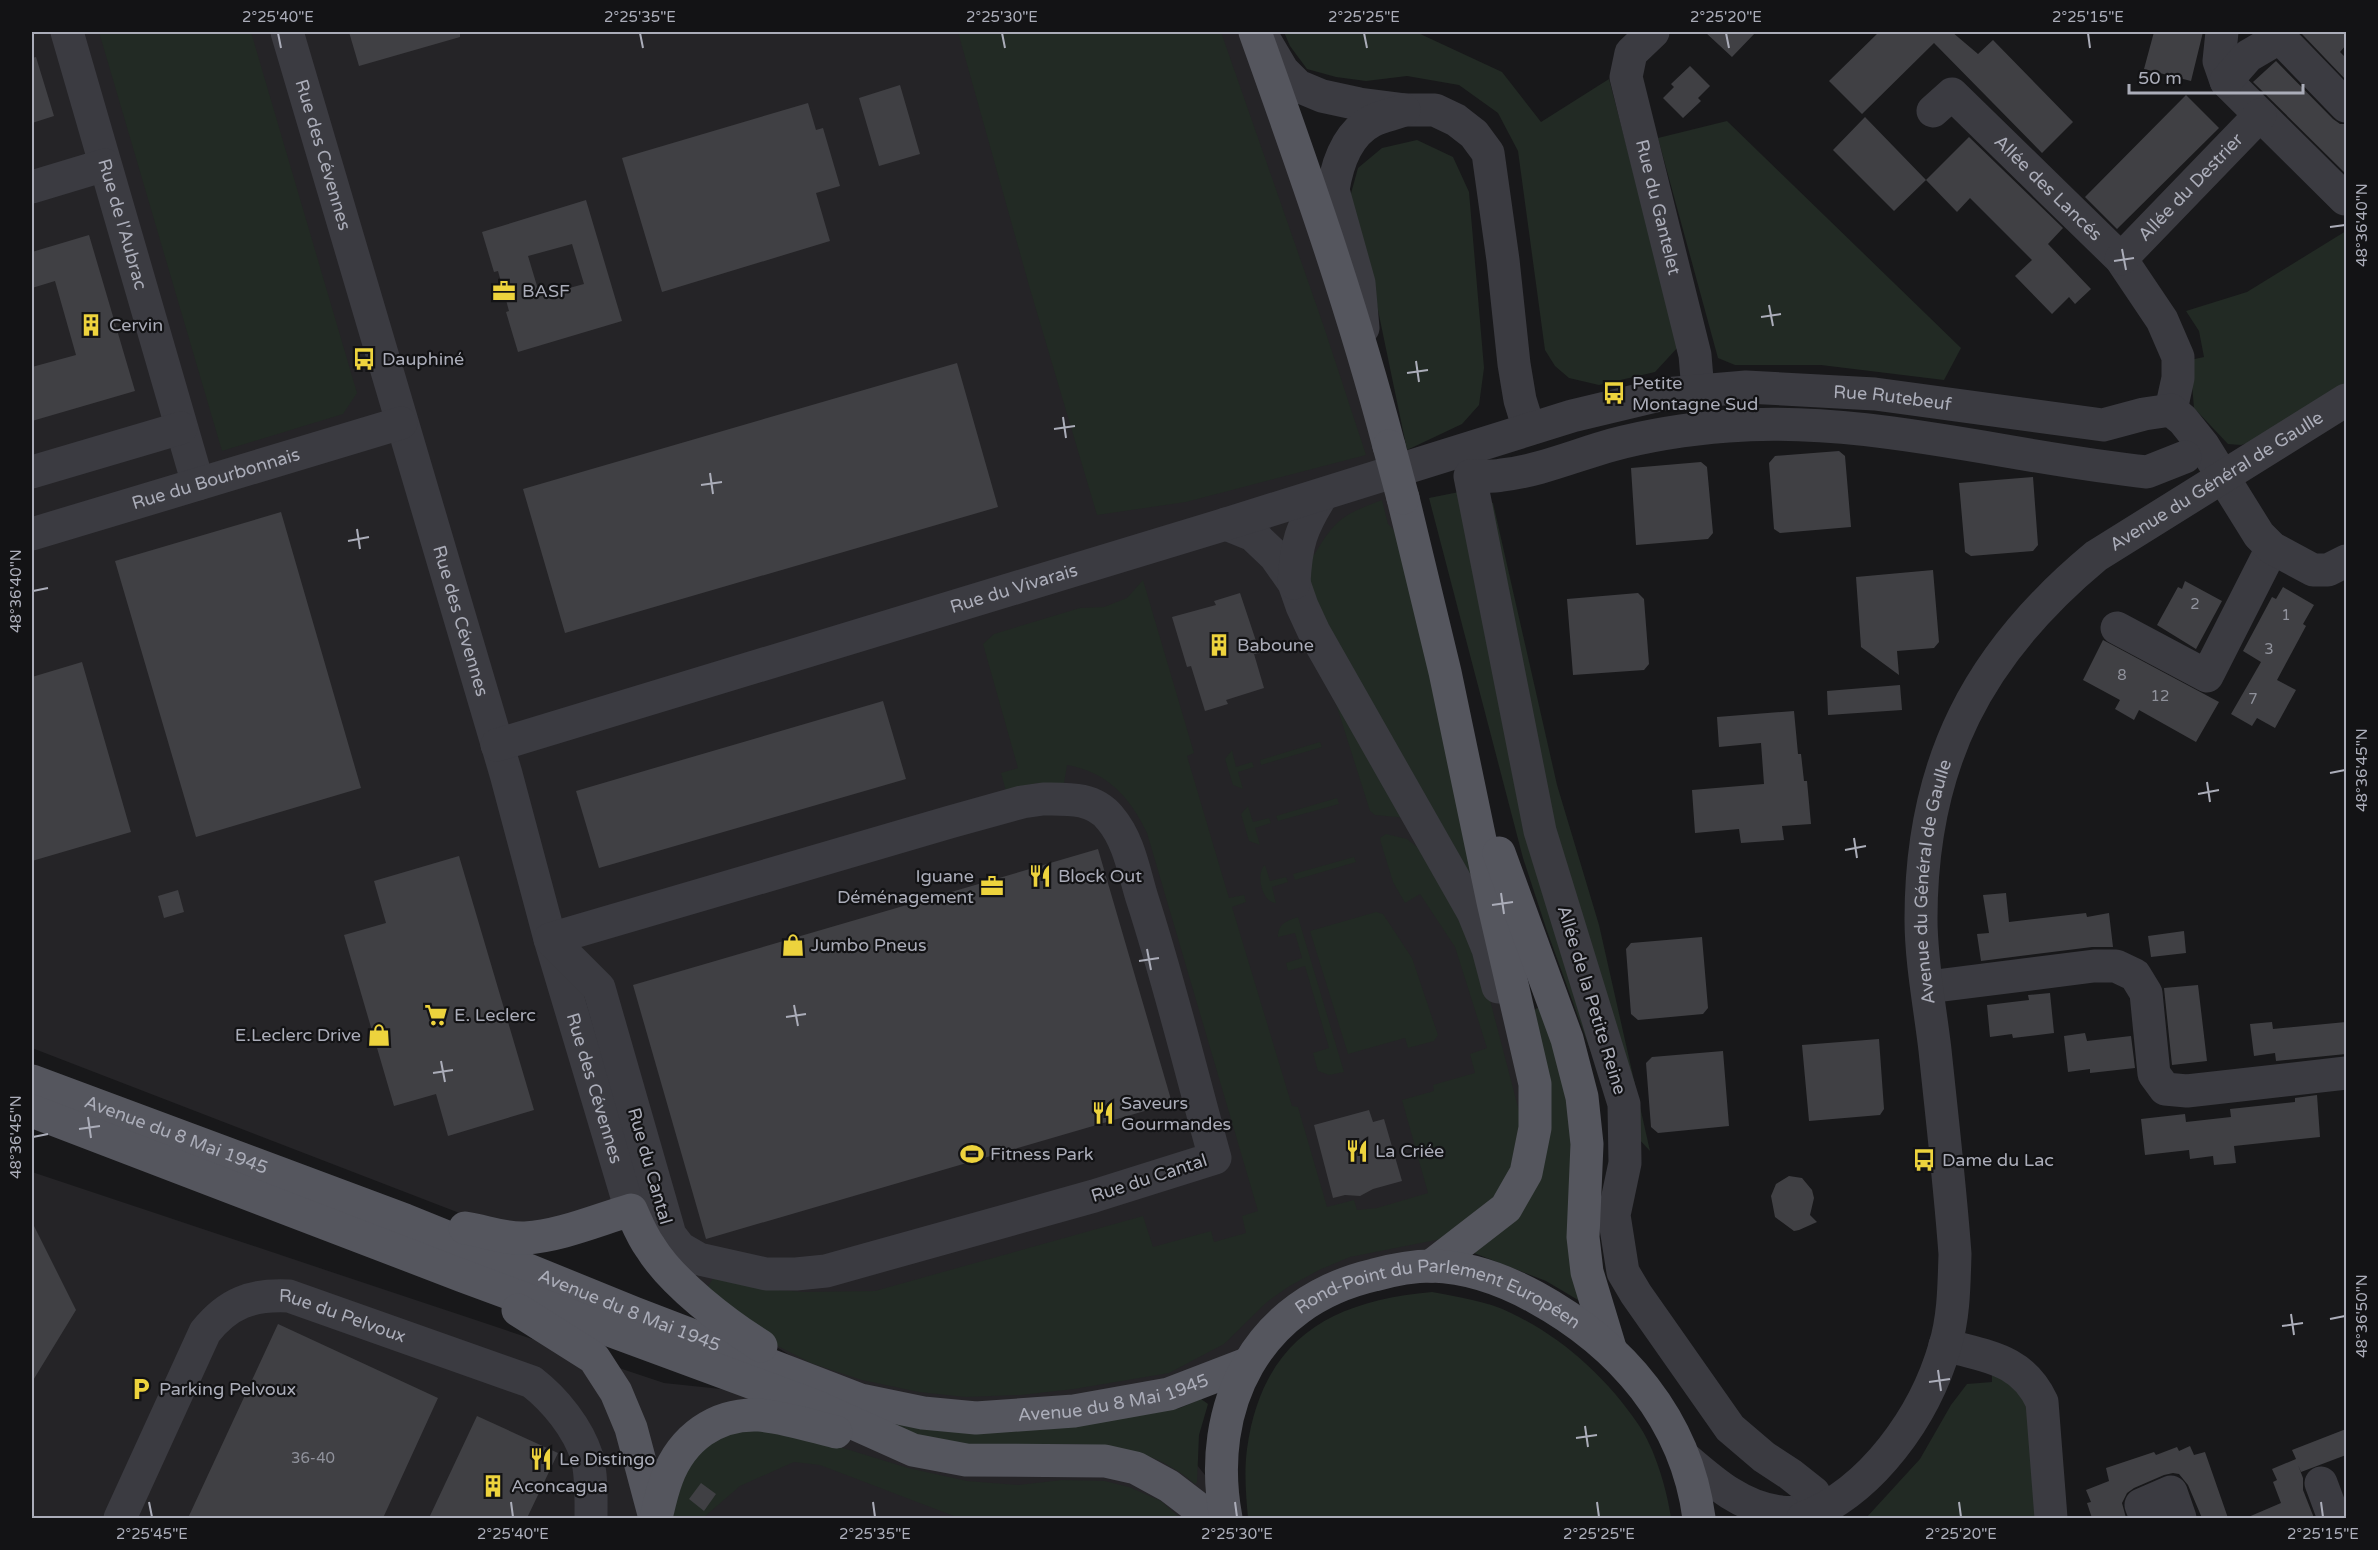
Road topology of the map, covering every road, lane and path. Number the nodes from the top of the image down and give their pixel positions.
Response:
1 (67, 32) edge
2 (287, 32) edge
3 (1255, 32) edge
4 (1260, 32) edge
5 (1653, 32) edge
6 (2223, 32) edge
7 (2226, 81) junction
8 (2346, 106) edge
9 (1406, 110) junction
10 (1933, 111) dead end
11 (2260, 115) junction
12 (105, 165) junction
13 (32, 187) edge
14 (2345, 199) edge
15 (2121, 259) junction
16 (1367, 361) junction
17 (1698, 391) junction
18 (2346, 400) edge
19 (2171, 410) junction
20 (401, 423) junction
21 (181, 428) junction
22 (1529, 429) junction
23 (2185, 457) dead end
24 (32, 472) edge
25 (2223, 477) junction
26 (198, 484) junction
27 (1322, 495) junction
28 (1226, 524) junction
29 (32, 534) edge
30 (2272, 548) junction
31 (2346, 561) edge
32 (1294, 583) junction
33 (2117, 628) dead end
34 (497, 746) junction
35 (1464, 758) junction
36 (550, 939) junction
37 (1928, 987) junction
38 (2346, 1073) edge
39 (32, 1081) edge
40 (1536, 1084) junction
41 (32, 1111) edge
42 (631, 1210) junction
43 (405, 1220) junction
44 (1431, 1266) junction
45 (463, 1276) junction
46 (1945, 1345) junction
47 (1610, 1348) junction
48 (1246, 1364) junction
49 (826, 1387) junction
50 (914, 1450) junction
51 (1684, 1457) junction
52 (2321, 1483) dead end
53 (1814, 1507) edge
54 (120, 1518) edge
55 (591, 1518) edge
56 (655, 1518) edge
57 (1211, 1518) edge
58 (1226, 1518) edge
59 (1699, 1518) edge
60 (2051, 1518) edge
61 (2146, 1518) edge
62 (2181, 1518) edge
63 (2334, 1518) edge

1 - 12 street, Rue de l'Aubrac
2 - 20 street, Rue des Cévennes
3 - 16 main road
4 - 9 street
5 - 17 street, Rue du Gantelet
6 - 7 street
7 - 8 street
7 - 11 street
9 - 16 street
9 - 22 street
10 - 15 street, Allée des Lancés
11 - 14 street
11 - 15 street, Allée du Destrier
12 - 13 street
12 - 21 street, Rue de l'Aubrac
15 - 19 street, Allée des Lancés
16 - 35 main road, bridge
17 - 19 street, Rue Rutebeuf
17 - 22 street, Rue Rutebeuf
18 - 25 street, Avenue du Général de Gaulle
19 - 25 street
20 - 26 street, Rue du Bourbonnais
20 - 34 street, Rue des Cévennes
21 - 24 street
21 - 26 street, Rue de l'Aubrac
22 - 27 street, Rue du Vivarais
23 - 53 street, Allée de la Petite Reine
25 - 30 street
25 - 37 street, Avenue du Général de Gaulle
26 - 29 street, Rue du Bourbonnais
27 - 28 street, Rue du Vivarais
27 - 32 street
28 - 32 street
28 - 34 street, Rue du Vivarais
30 - 31 street
30 - 33 street
32 - 40 street
34 - 36 street, Rue des Cévennes
35 - 40 main road
35 - 47 main road
36 - 36 street, Rue du Cantal
36 - 42 street, Rue des Cévennes
37 - 38 street
37 - 46 street, Avenue du Général de Gaulle
39 - 43 main road, Avenue du 8 Mai 1945
40 - 44 main road
41 - 45 main road, Avenue du 8 Mai 1945
42 - 43 main road
42 - 49 main road
43 - 49 main road, Avenue du 8 Mai 1945
44 - 47 main road, Rond-Point du Parlement Européen
44 - 48 main road, Rond-Point du Parlement Européen
45 - 50 main road, Avenue du 8 Mai 1945
45 - 56 main road
46 - 53 street, Avenue du Général de Gaulle
46 - 60 street
47 - 51 main road, Rond-Point du Parlement Européen
48 - 49 main road, Avenue du 8 Mai 1945
48 - 58 main road, Rond-Point du Parlement Européen
50 - 56 main road
50 - 57 main road, Avenue du 8 Mai 1945
51 - 53 street
51 - 59 main road, Rond-Point du Parlement Européen
52 - 63 street
54 - 55 street, Rue du Pelvoux
61 - 62 street

